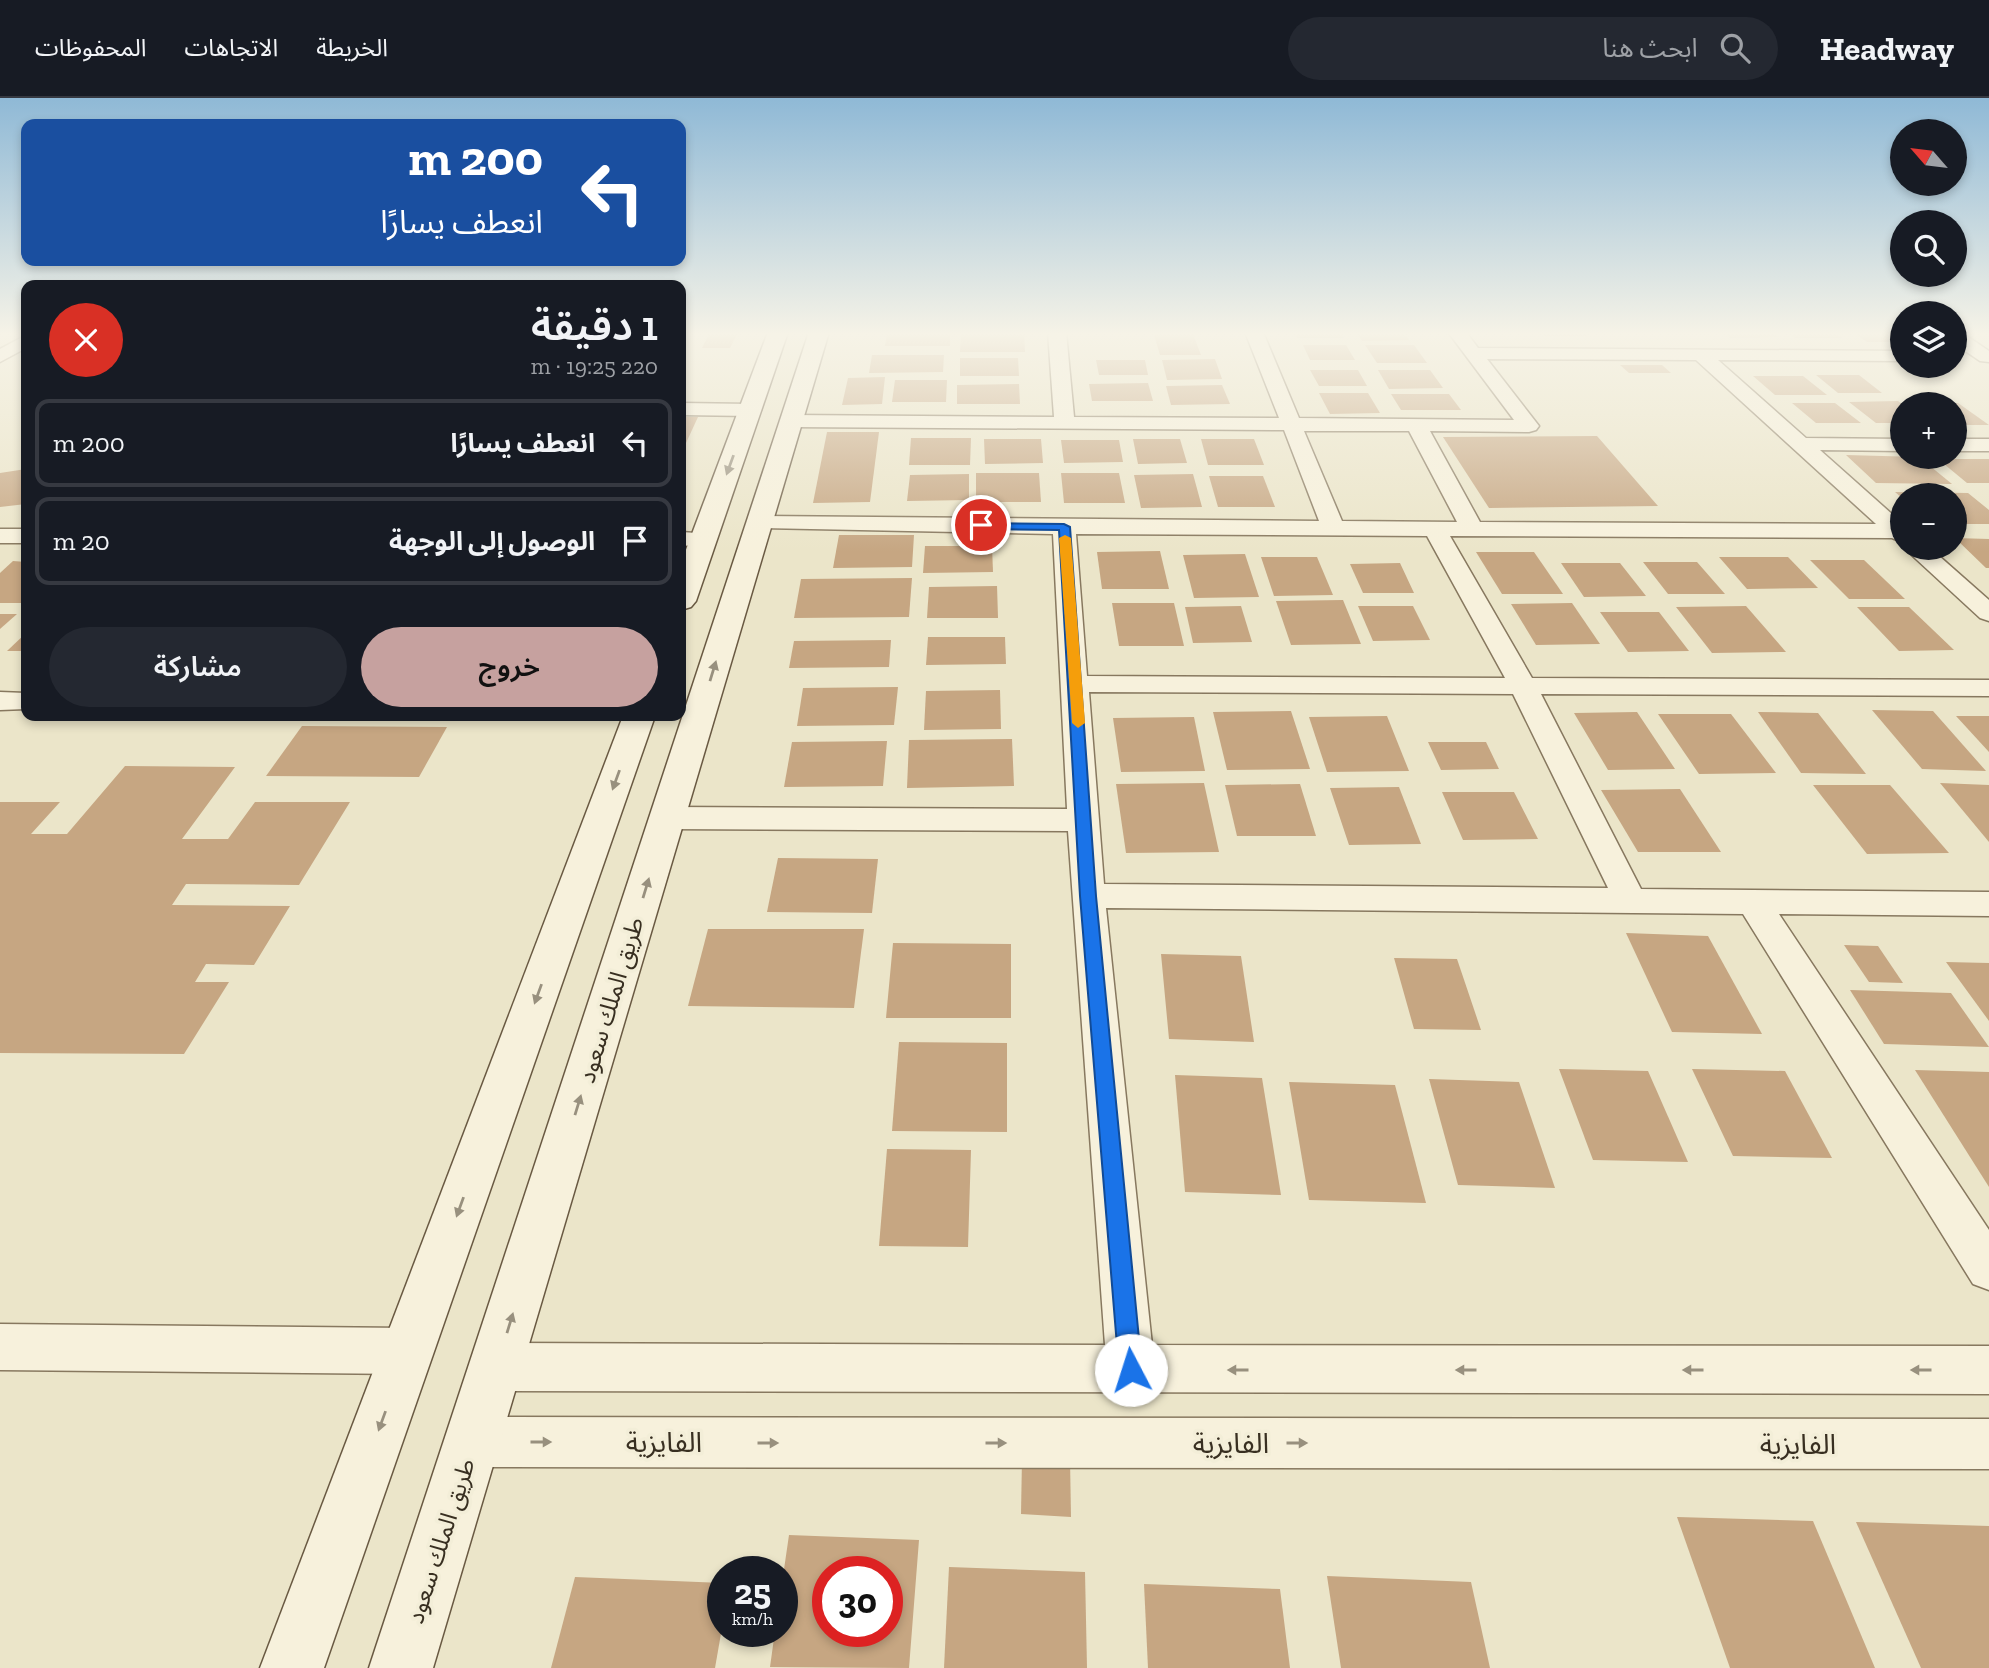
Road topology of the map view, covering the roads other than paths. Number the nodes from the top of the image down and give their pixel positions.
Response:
1 (753, 405) edge
2 (796, 405) edge
3 (1063, 405) edge
4 (1283, 405) edge
5 (1513, 405) edge
6 (1758, 405) edge
7 (686, 409) edge
8 (751, 410) junction
9 (791, 421) junction
10 (1065, 423) junction
11 (1290, 424) junction
12 (1416, 425) junction
13 (1801, 444) junction
14 (1890, 444) edge
15 (1967, 445) edge
16 (1989, 445) edge
17 (760, 520) junction
18 (1890, 524) edge
19 (1064, 527) junction
20 (1334, 528) junction
21 (1435, 529) junction
22 (1472, 529) junction
23 (1890, 533) edge
24 (0, 536) edge
25 (21, 536) edge
26 (692, 539) edge
27 (1929, 560) edge
28 (686, 573) edge
29 (1989, 613) edge
30 (1076, 684) junction
31 (1523, 686) junction
32 (1989, 688) edge
33 (0, 701) edge
34 (21, 701) edge
35 (637, 721) edge
36 (668, 818) junction
37 (1084, 820) junction
38 (1088, 896) junction
39 (1631, 901) junction
40 (1753, 902) junction
41 (1989, 904) edge
42 (1989, 1269) edge
43 (0, 1347) edge
44 (407, 1351) junction
45 (496, 1367) junction
46 (1131, 1370) junction
47 (1989, 1370) edge
48 (473, 1442) junction
49 (1989, 1444) edge
50 (292, 1668) edge
51 (401, 1668) edge

1 - 8 main road
2 - 9 main road, طريق الملك سعود
3 - 10 street
4 - 11 street
5 - 12 street
6 - 13 street
7 - 8 street
8 -> 26 main road
9 - 10 street
9 - 17 main road, طريق الملك سعود
10 - 11 street
11 - 12 street
11 - 20 street
12 - 22 street
13 - 14 street
13 - 18 street
15 - 16 street
17 - 19 street
36 -> 17 main road, طريق الملك سعود
19 - 20 street
19 - 30 street
20 - 21 street
21 - 22 street
21 - 31 street
22 - 23 street
24 - 25 street
26 - 28 main road
27 - 29 street
30 - 31 street
30 - 37 street
31 - 32 street
31 - 39 street
33 - 34 street
35 -> 44 main road
36 - 37 street
45 -> 36 main road, طريق الملك سعود
37 - 38 street
38 - 39 street
38 - 46 street
39 - 40 street
40 - 41 street
40 - 42 street
43 - 44 street
44 -> 50 main road
45 - 46 street
45 - 48 main road, طريق الملك سعود
47 -> 46 street
48 -> 49 street, الفايزية
48 - 51 main road, طريق الملك سعود

